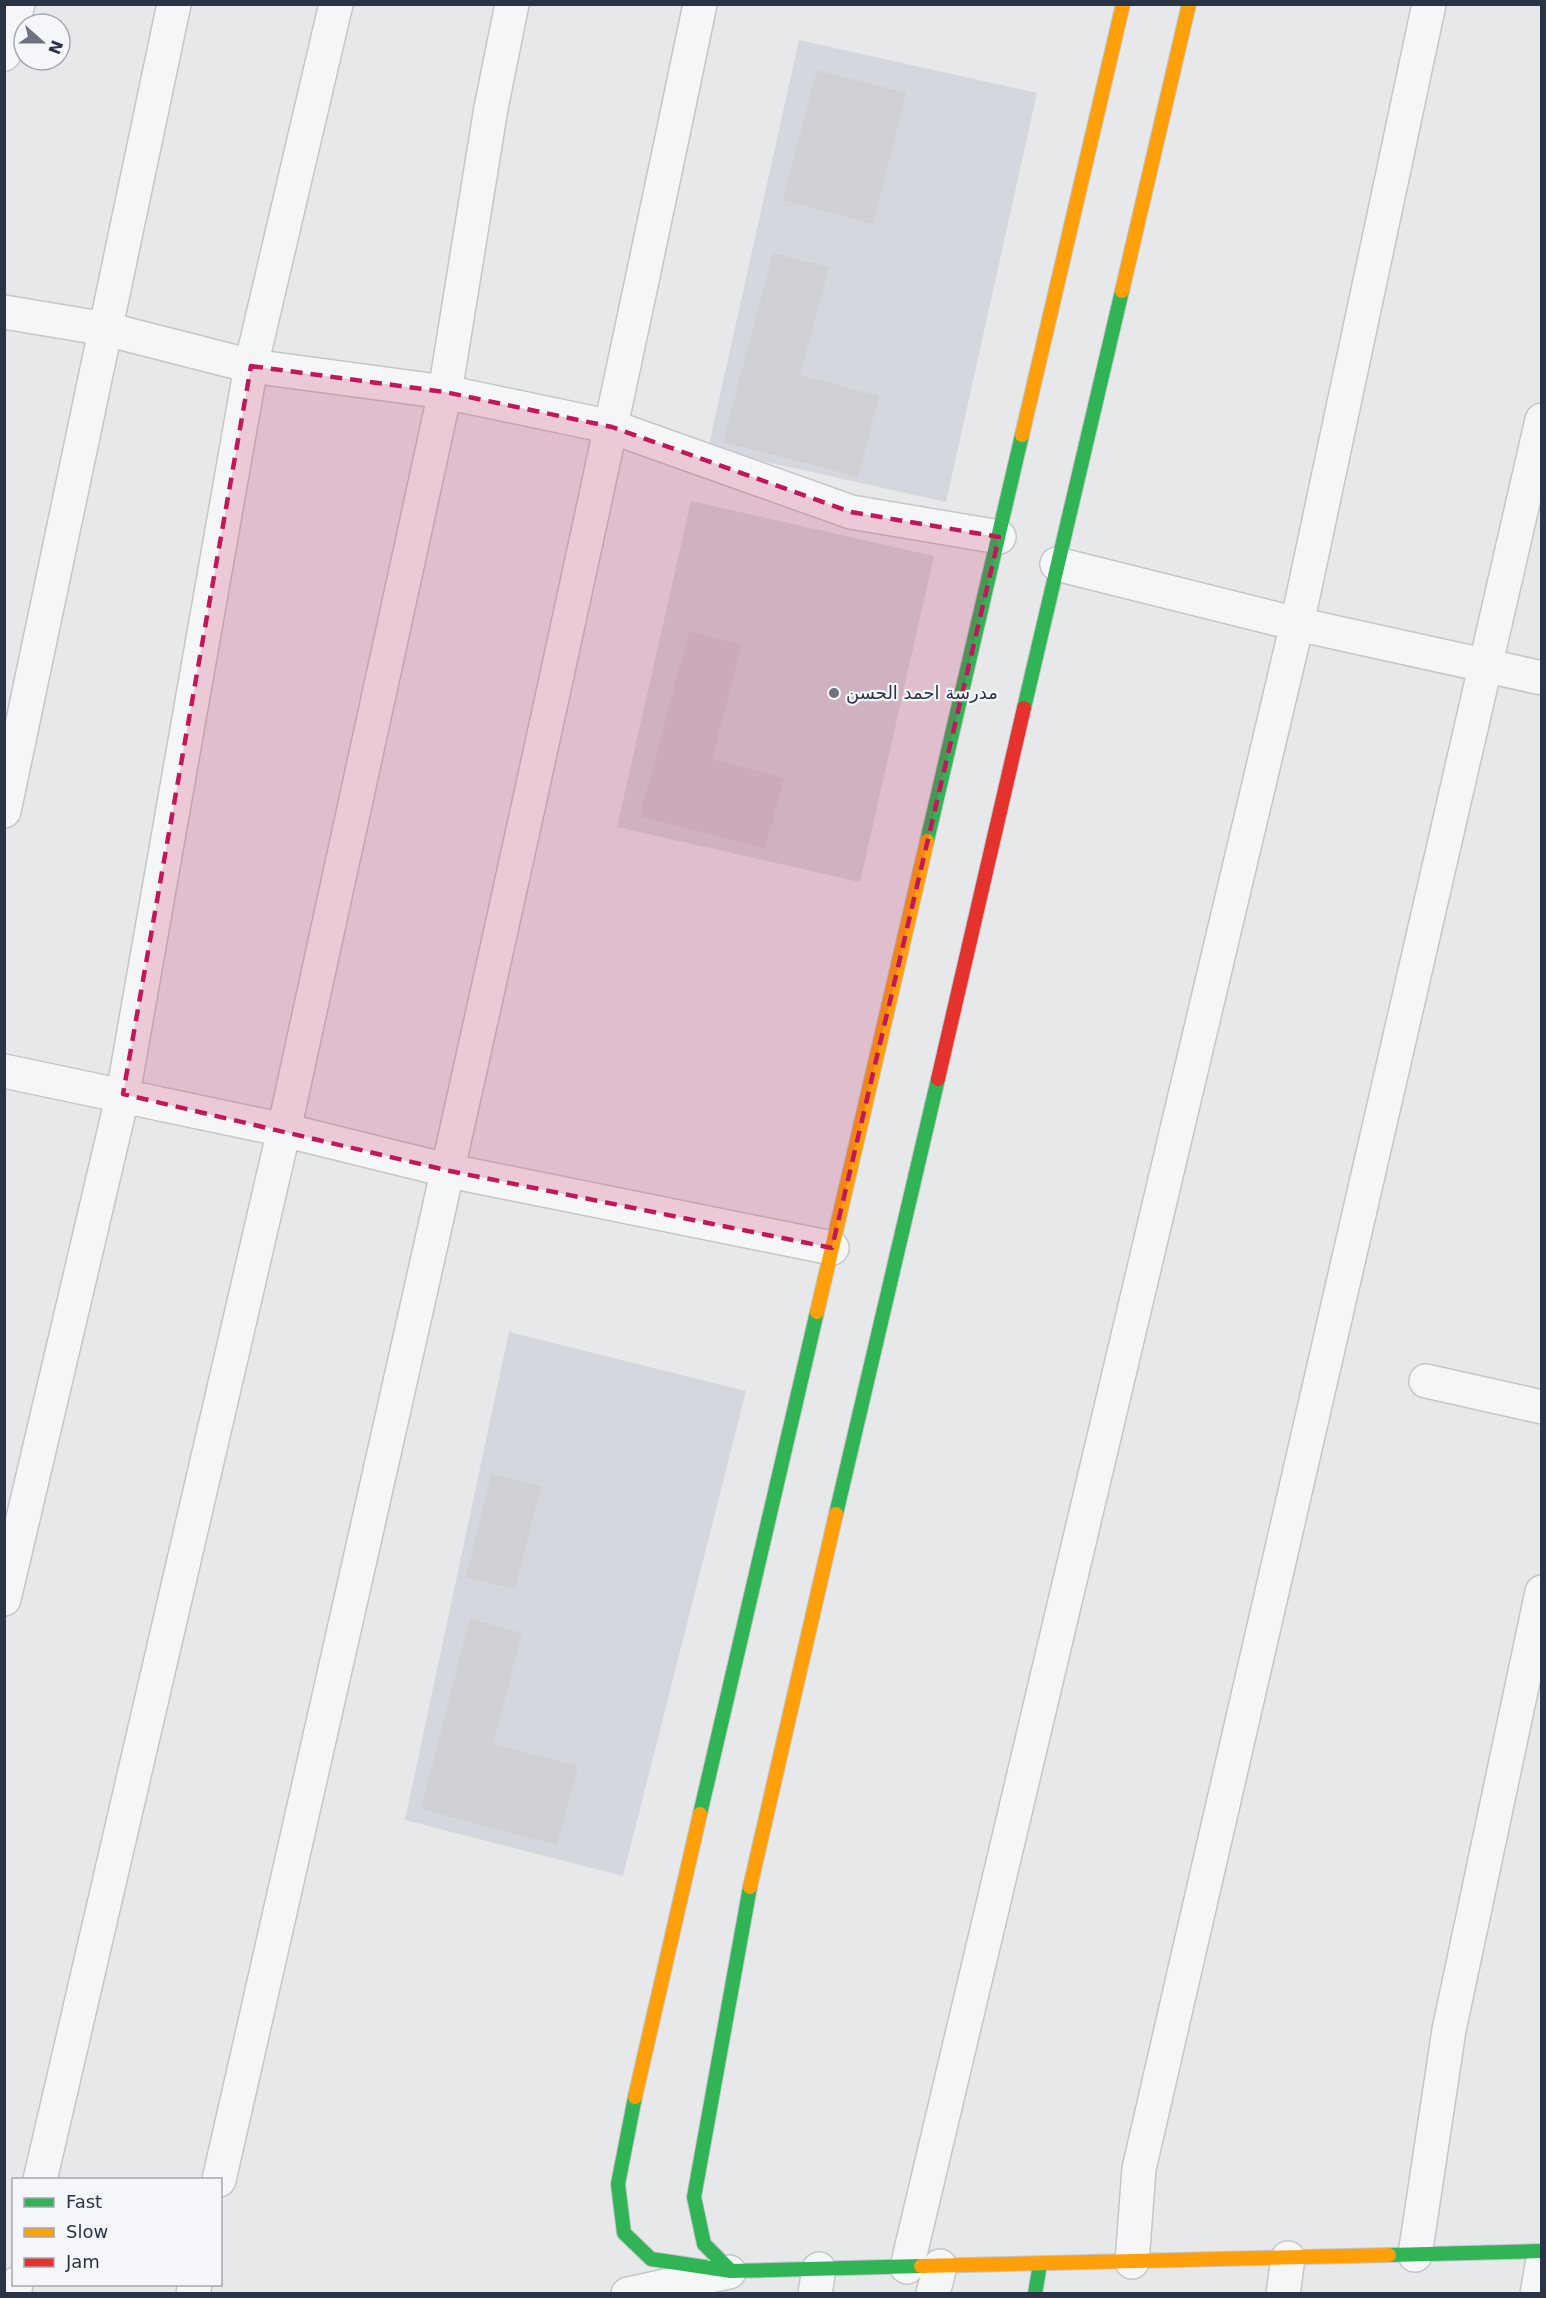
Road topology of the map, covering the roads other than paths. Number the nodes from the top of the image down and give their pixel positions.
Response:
1 (18, 4) edge
2 (174, 4) edge
3 (336, 4) edge
4 (512, 4) edge
5 (700, 4) edge
6 (1124, 4) edge
7 (1189, 4) edge
8 (1429, 4) edge
9 (4, 54) edge
10 (4, 312) edge
11 (106, 328) junction
12 (251, 366) junction
13 (445, 392) junction
14 (1542, 420) edge
15 (612, 427) junction
16 (999, 537) junction
17 (1058, 564) junction
18 (1297, 624) junction
19 (1486, 667) junction
20 (1542, 678) edge
21 (4, 811) edge
22 (4, 1071) edge
23 (123, 1094) junction
24 (284, 1130) junction
25 (450, 1171) junction
26 (832, 1248) junction
27 (1426, 1381) dead end
28 (1542, 1407) edge
29 (1542, 1592) edge
30 (4, 1599) edge
31 (40, 2178) edge
32 (219, 2178) edge
33 (1542, 2251) edge
34 (1414, 2255) junction
35 (1288, 2258) junction
36 (1132, 2262) junction
37 (1040, 2264) junction
38 (1542, 2265) edge
39 (907, 2267) junction
40 (731, 2271) junction
41 (936, 2280) edge
42 (817, 2281) edge
43 (628, 2294) edge
44 (1035, 2294) edge
45 (1283, 2294) edge
46 (1537, 2294) edge

1 - 9 street
2 - 11 street
3 - 12 street
4 - 13 street
5 - 15 street
6 - 16 street
7 - 17 street
8 - 18 street
10 - 11 street
11 - 12 street
11 - 21 street
12 - 13 street
12 - 23 street
13 - 15 street
13 - 24 street
14 - 19 street
15 - 16 street
15 - 25 street
16 - 26 street
17 - 18 street
17 - 40 street
18 - 19 street
18 - 39 street
19 - 20 street
19 - 36 street
22 - 23 street
23 - 24 street
23 - 30 street
24 - 25 street
24 - 31 street
25 - 26 street
25 - 32 street
26 - 40 street
27 - 28 street
29 - 34 street
33 - 34 street
34 - 35 street
35 - 36 street
35 - 45 street
36 - 37 street
37 - 41 street
37 - 44 street
38 - 46 street
39 - 41 street
39 - 42 street
40 - 42 street
40 - 43 street

